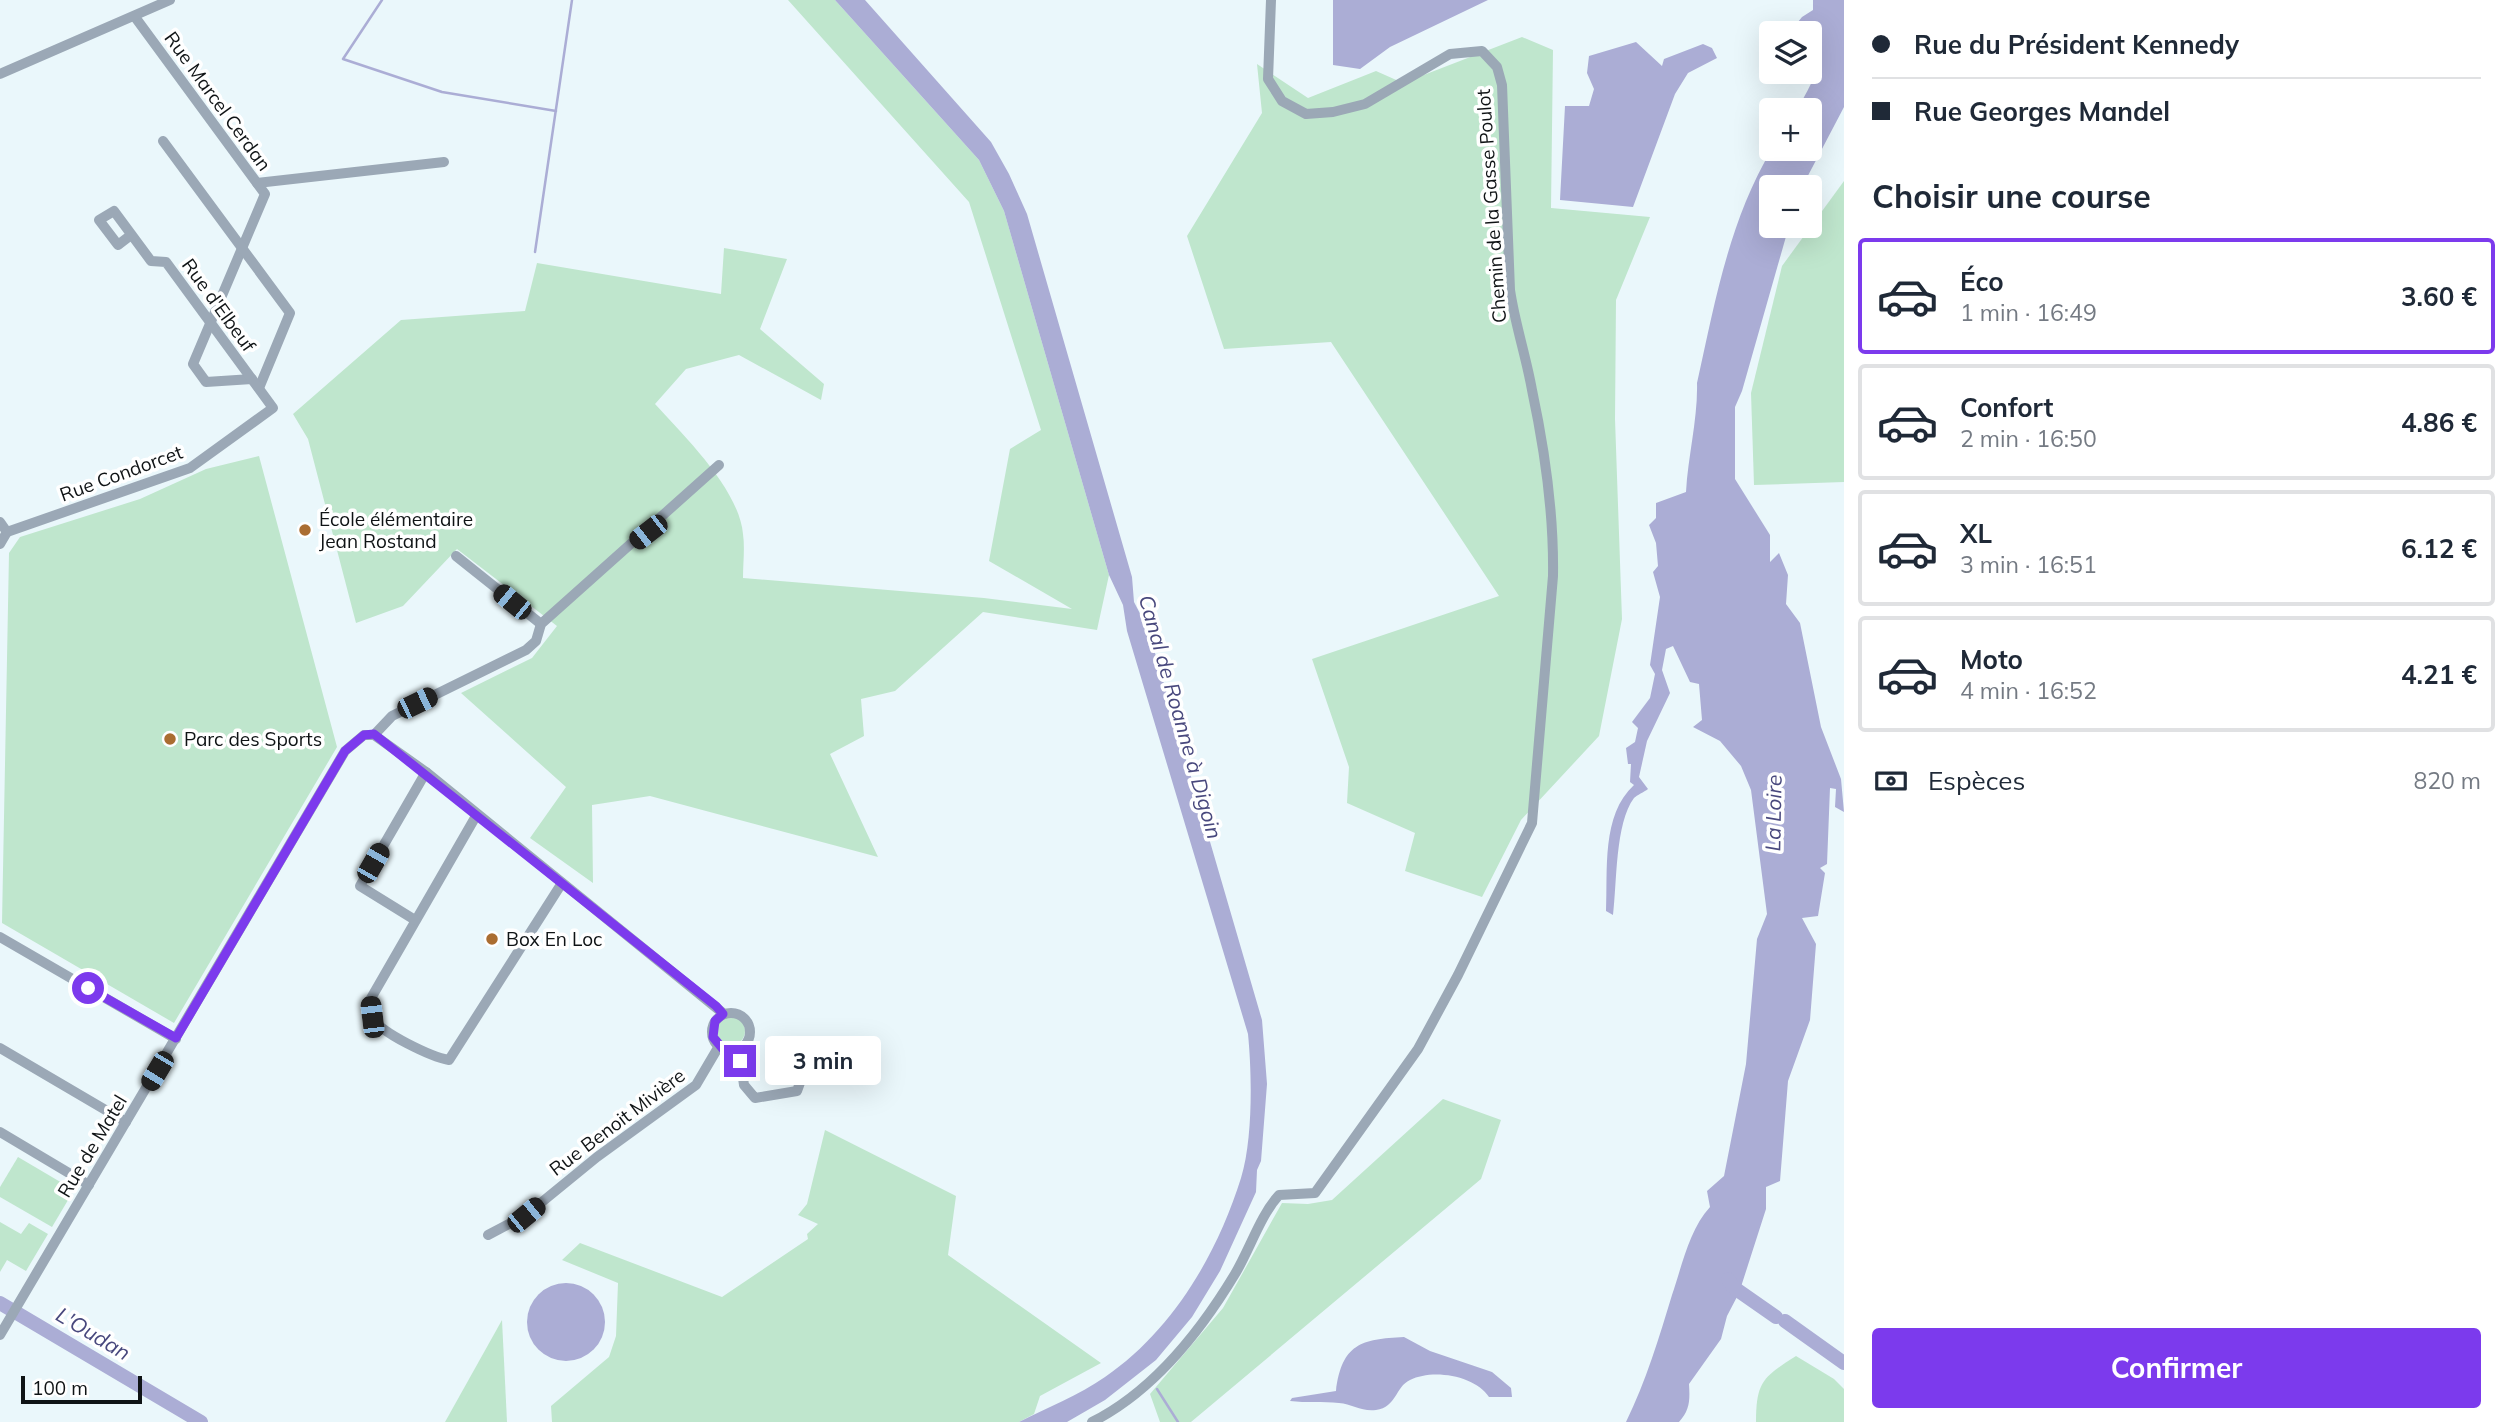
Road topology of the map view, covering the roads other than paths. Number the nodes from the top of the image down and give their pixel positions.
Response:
1 (170, 0) edge
2 (1271, 0) edge
3 (135, 17) junction
4 (0, 74) edge
5 (163, 141) dead end
6 (444, 162) dead end
7 (257, 183) junction
8 (131, 235) dead end
9 (242, 248) junction
10 (211, 323) junction
11 (252, 379) junction
12 (259, 388) junction
13 (273, 408) joint
14 (719, 465) dead end
15 (0, 522) edge
16 (7, 532) junction
17 (0, 544) edge
18 (456, 556) dead end
19 (541, 624) junction
20 (374, 734) junction
21 (426, 772) junction
22 (477, 816) junction
23 (562, 883) junction
24 (415, 919) junction
25 (0, 937) edge
26 (723, 1014) junction
27 (176, 1038) junction
28 (719, 1046) junction
29 (0, 1048) edge
30 (739, 1049) junction
31 (805, 1069) dead end
32 (125, 1122) junction
33 (0, 1132) edge
34 (89, 1185) junction
35 (488, 1235) dead end
36 (0, 1335) edge
37 (1092, 1422) edge

1 - 3 street
2 - 37 street, Chemin de la Gasse Poulot
3 - 4 street
3 - 7 street, Rue Marcel Cerdan
5 - 9 street
6 - 7 street
7 - 9 street, Rue Marcel Cerdan
8 - 10 street, Rue d'Elbeuf
9 - 10 street, Rue Marcel Cerdan
9 - 12 street
10 - 11 street, Rue d'Elbeuf
10 - 11 street, Rue Marcel Cerdan
11 - 12 street, Rue d'Elbeuf
12 - 13 street, Rue d'Elbeuf
13 - 16 street, Rue Condorcet
14 - 19 street, Rue de Matel
15 - 16 street
16 - 17 street
18 - 19 street
19 - 20 street, Rue de Matel
20 - 21 street
20 - 27 street, Rue de Matel
21 - 22 street
21 - 24 street
22 - 23 street
22 - 24 street
23 - 24 street
23 - 26 street
25 - 27 street
26 - 28 street
26 - 30 street
27 - 32 street, Rue de Matel
28 - 30 street
28 - 35 street, Rue Benoit Mivière
29 - 32 street
30 - 31 street
32 - 34 street, Rue de Matel
33 - 34 street
34 - 36 street, Rue de Matel

